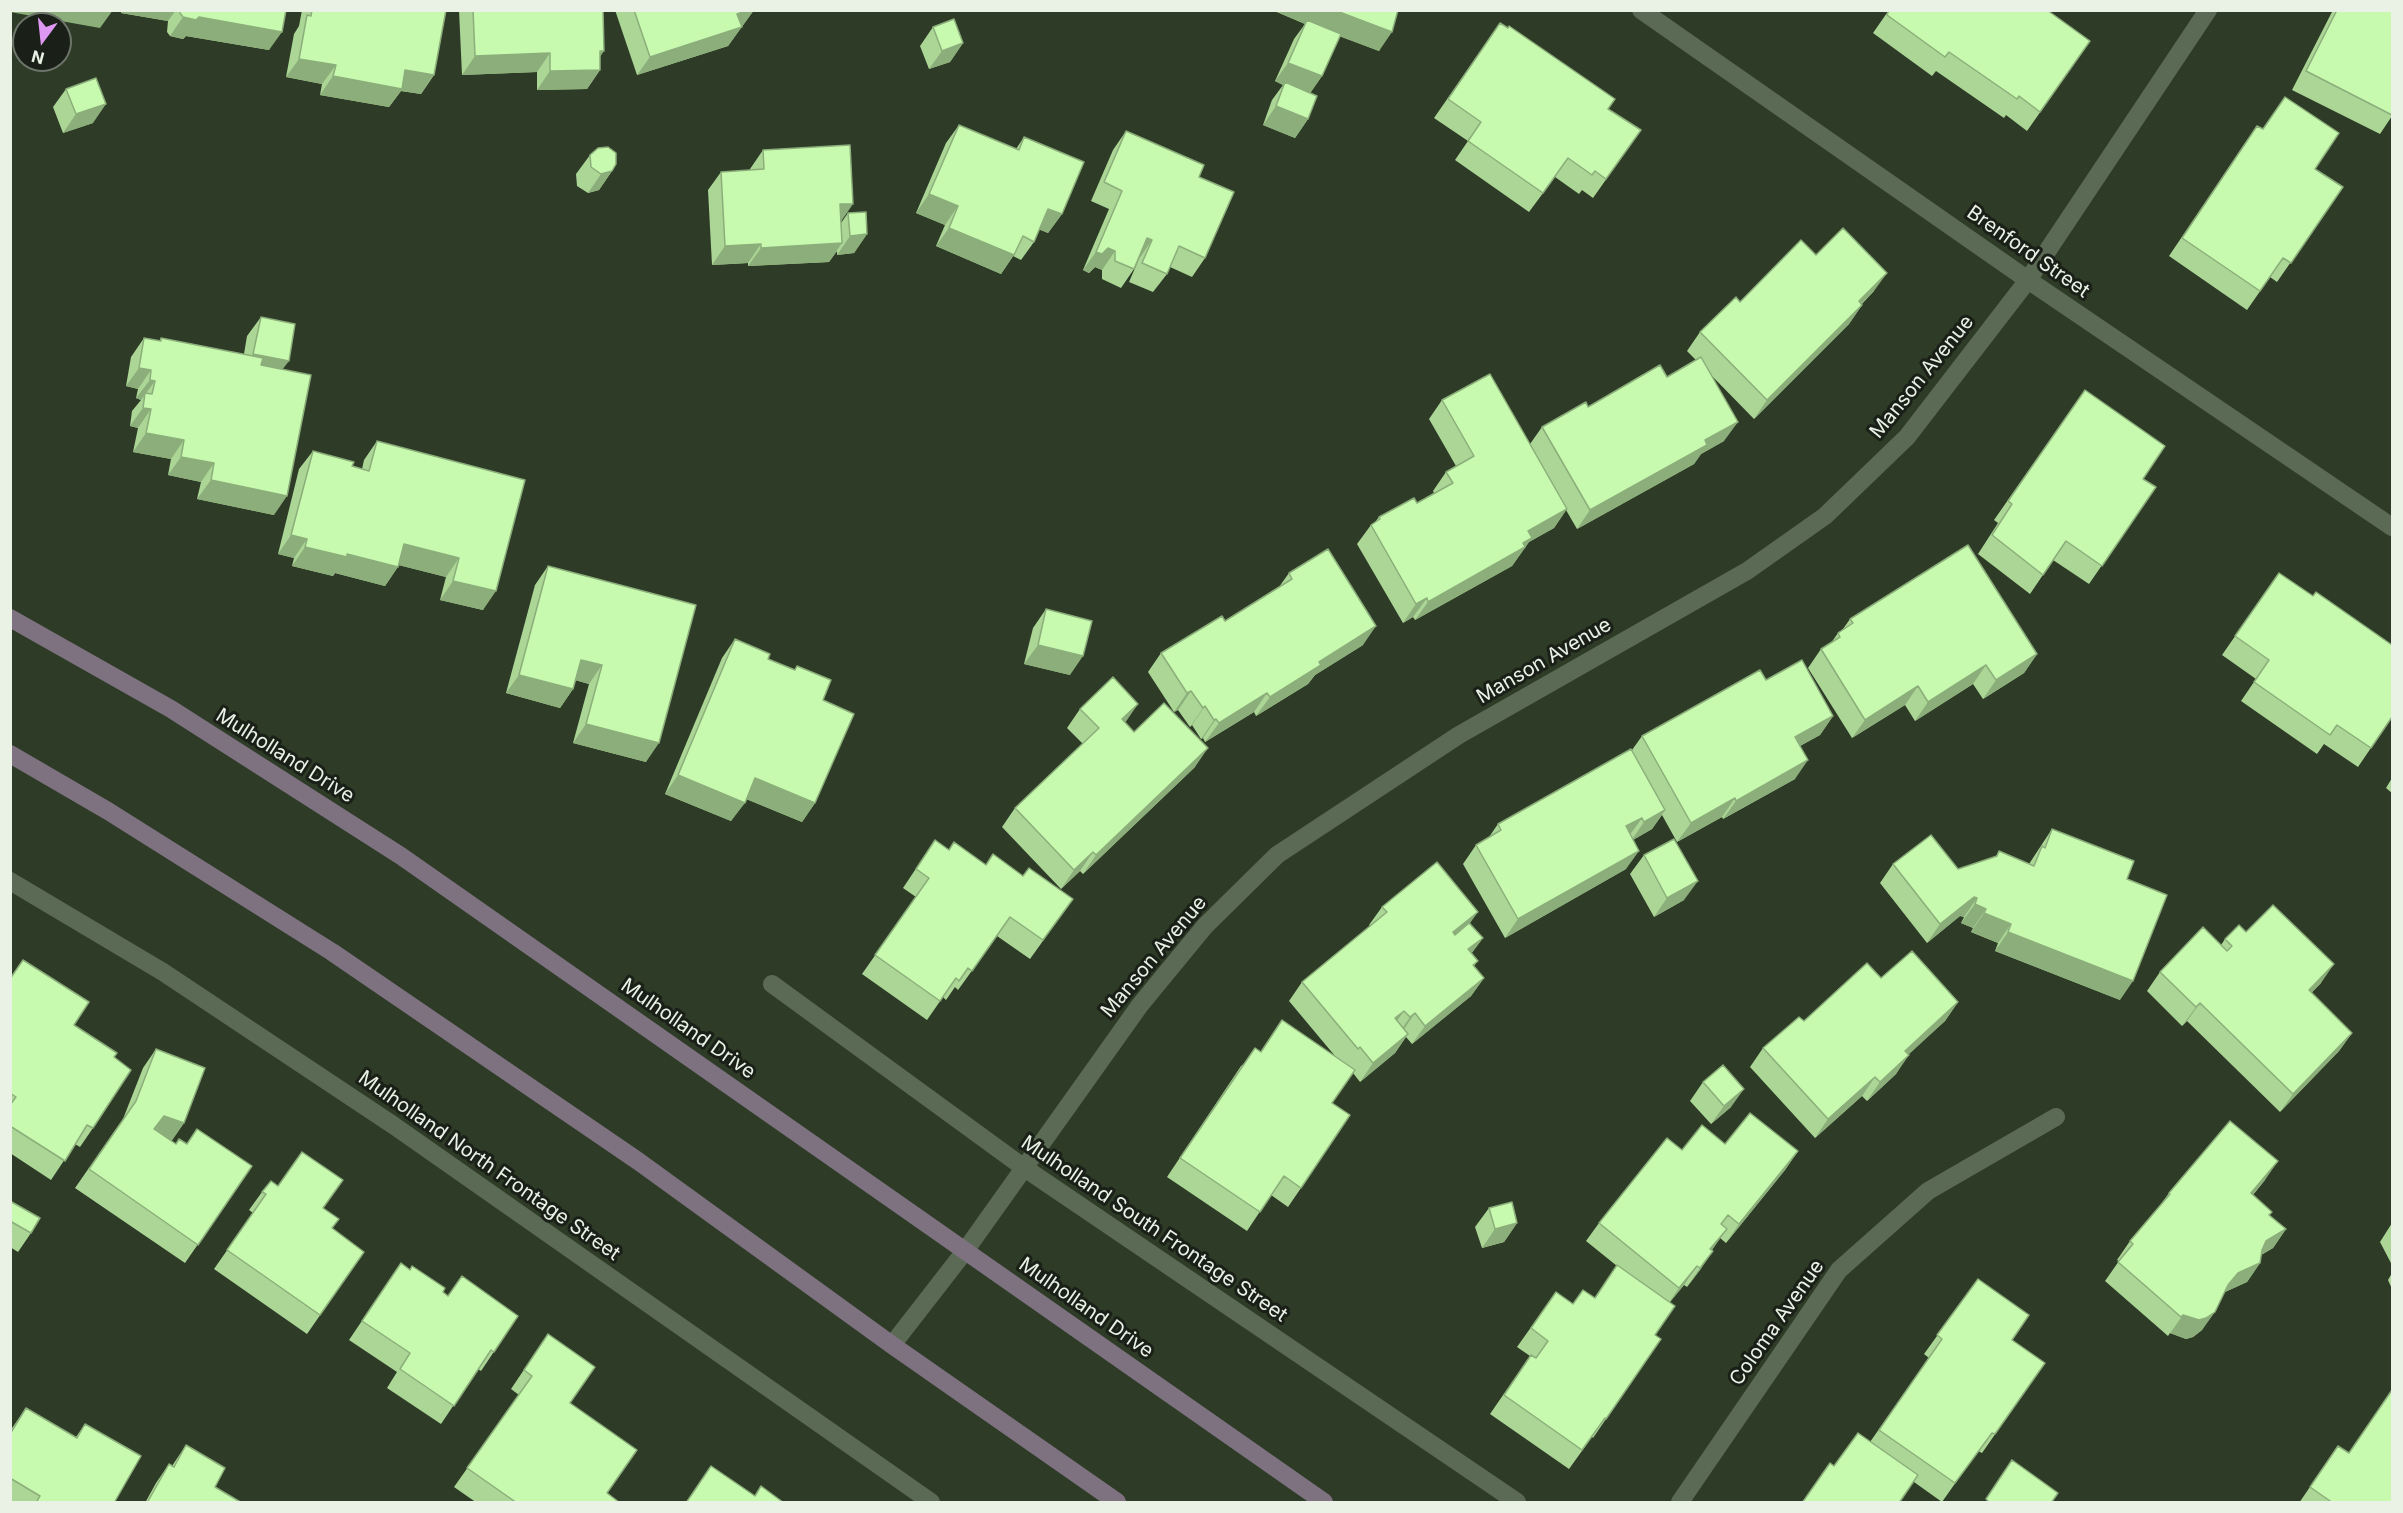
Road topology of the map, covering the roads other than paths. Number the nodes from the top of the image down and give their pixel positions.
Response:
1 (1641, 10) edge
2 (2208, 10) edge
3 (2028, 280) junction
4 (2392, 527) edge
5 (10, 618) edge
6 (10, 754) edge
7 (10, 881) edge
8 (772, 984) dead end
9 (2056, 1117) dead end
10 (1023, 1167) junction
11 (965, 1251) junction
12 (892, 1345) junction
13 (931, 1503) edge
14 (1118, 1503) edge
15 (1324, 1503) edge
16 (1517, 1503) edge
17 (1680, 1503) edge

1 - 3 street, Brenford Street
2 - 3 street, Manson Avenue
3 - 4 street, Brenford Street
3 - 10 street, Manson Avenue
5 - 11 main road, Mulholland Drive
6 - 12 main road
7 - 13 street, Mulholland North Frontage Street
8 - 10 street, Mulholland South Frontage Street
9 - 17 street, Coloma Avenue
10 - 11 street, Manson Avenue
10 - 16 street, Mulholland South Frontage Street
11 - 12 street, Manson Avenue
11 - 15 main road, Mulholland Drive
12 - 14 main road

